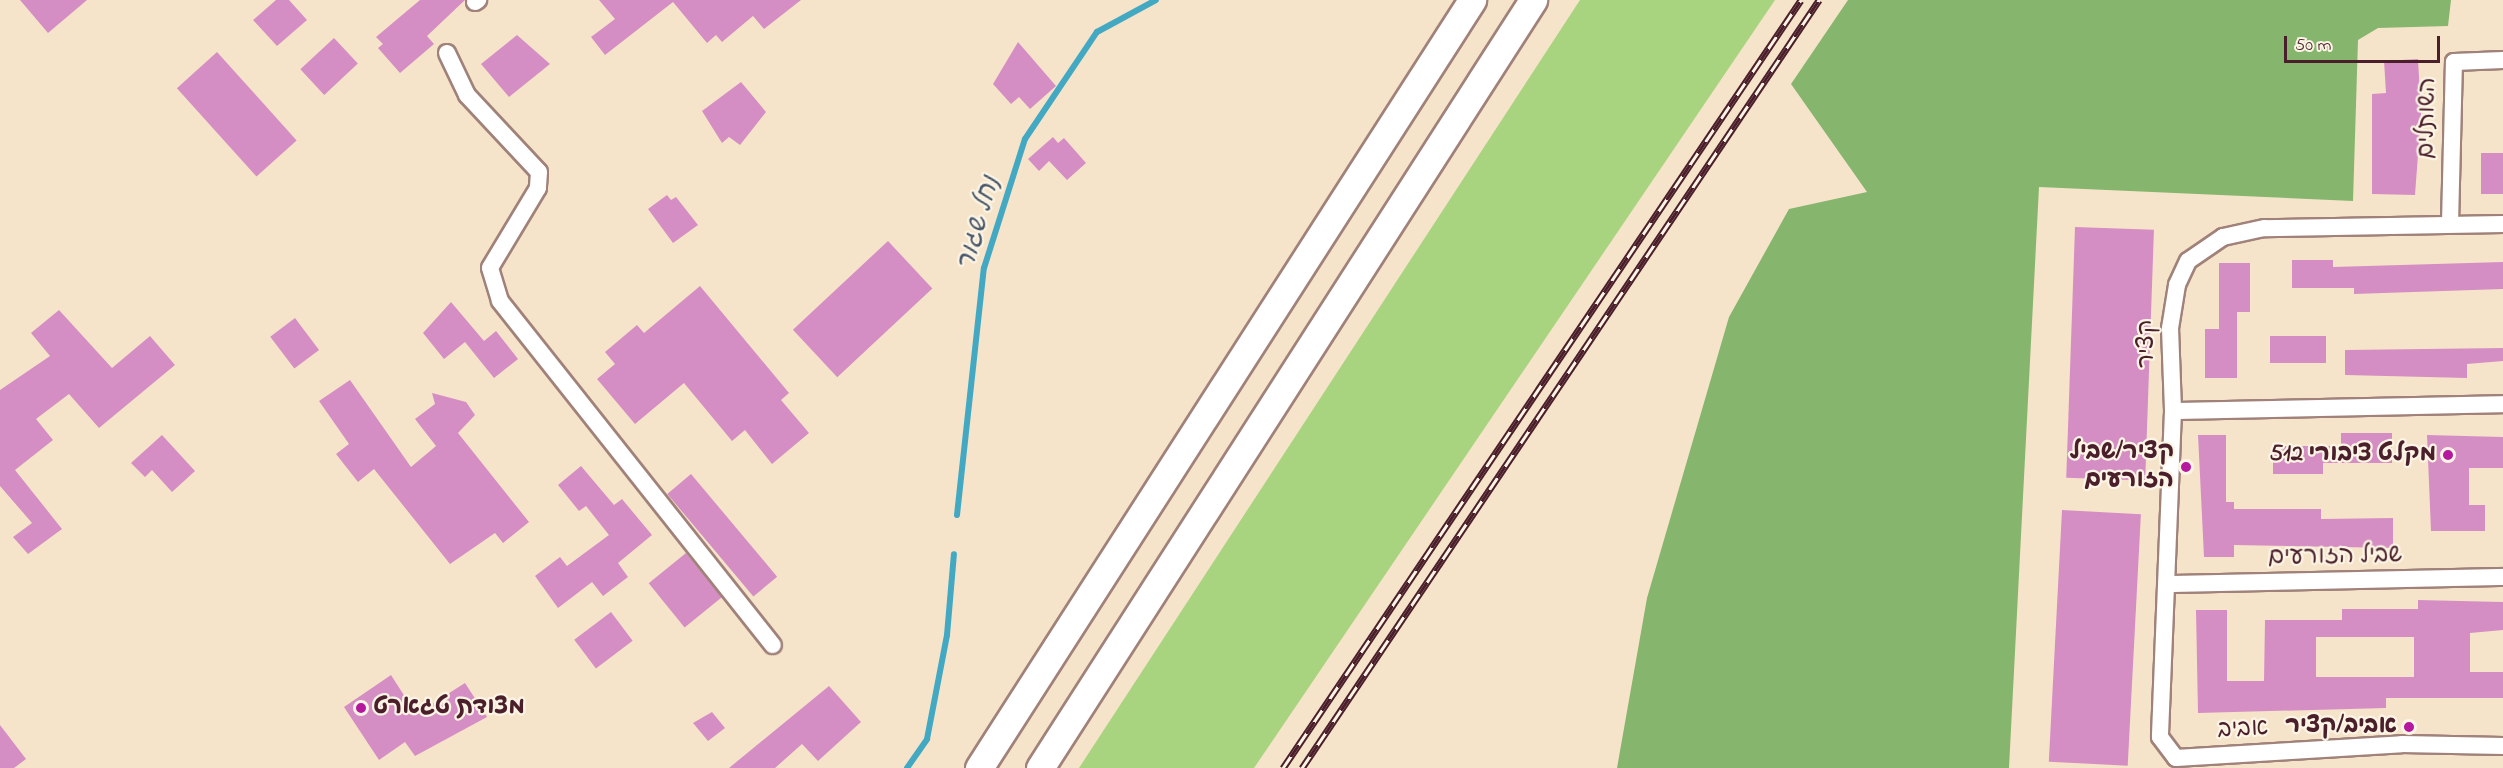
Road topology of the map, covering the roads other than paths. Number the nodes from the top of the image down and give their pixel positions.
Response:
1 (1472, 0) edge
2 (1533, 0) edge
3 (447, 53) dead end
4 (2503, 60) edge
5 (2450, 224) junction
6 (2503, 224) edge
7 (2503, 404) edge
8 (2173, 411) junction
9 (2503, 577) edge
10 (2169, 584) junction
11 (773, 645) dead end
12 (2503, 746) edge
13 (2168, 752) joint
14 (980, 768) edge
15 (1040, 768) edge

1 - 14 highway
2 - 15 highway
3 - 11 street
4 - 5 street, השותלים
5 - 6 street, קציר
5 - 8 street, קציר
7 - 8 street
8 - 10 street, קציר
9 - 10 street, שביל הזורעים
10 - 13 street, קציר
12 - 13 street, אביב

